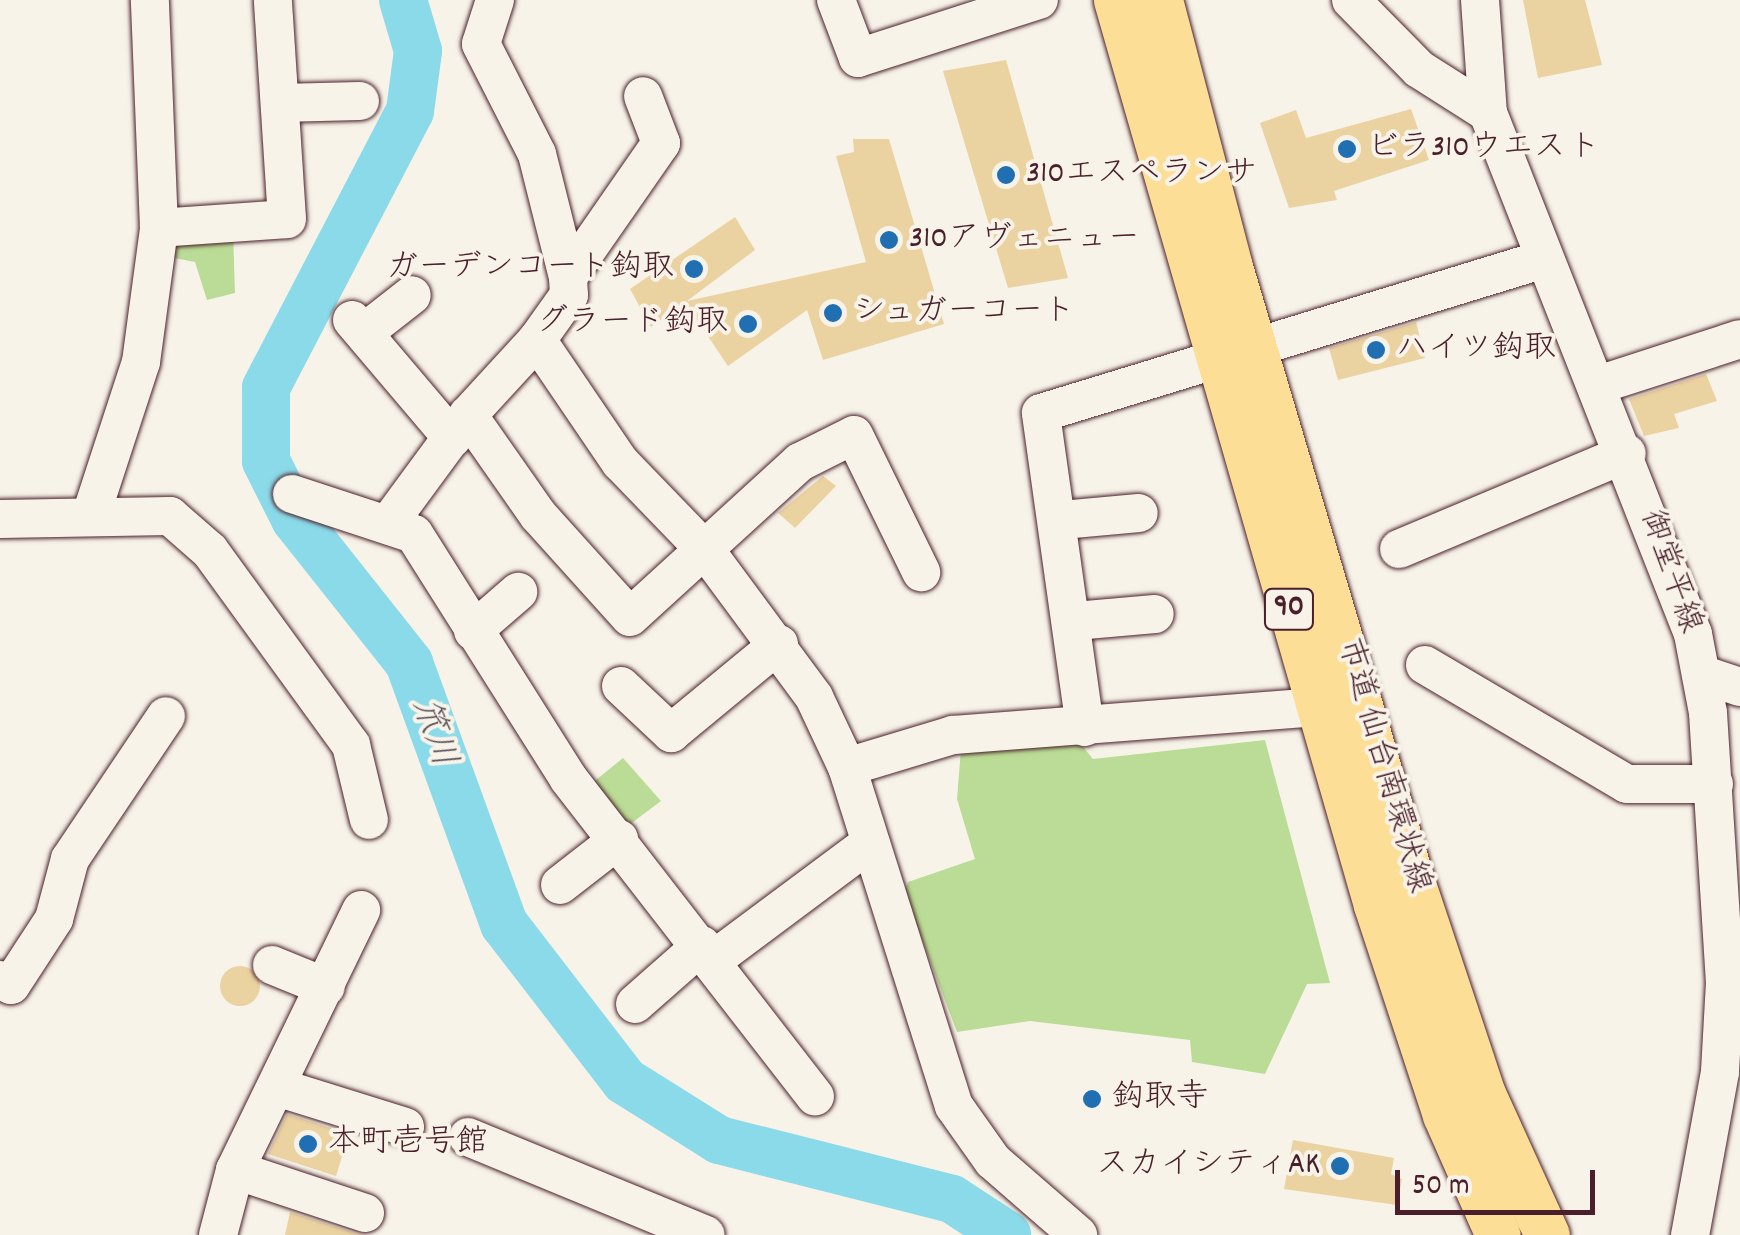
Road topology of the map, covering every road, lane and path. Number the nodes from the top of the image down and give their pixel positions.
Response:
1 (150, 0) edge
2 (274, 0) edge
3 (495, 0) edge
4 (836, 0) edge
5 (1039, 0) edge
6 (1116, 0) edge
7 (1160, 0) edge
8 (1351, 0) edge
9 (1480, 0) edge
10 (642, 96) dead end
11 (360, 100) dead end
12 (280, 103) junction
13 (1488, 113) junction
14 (159, 228) junction
15 (1544, 259) junction
16 (568, 278) junction
17 (412, 294) dead end
18 (1740, 339) edge
19 (537, 340) junction
20 (1236, 351) junction
21 (1598, 385) junction
22 (460, 426) junction
23 (1626, 454) junction
24 (292, 494) dead end
25 (1138, 513) dead end
26 (91, 515) junction
27 (0, 519) edge
28 (1062, 520) junction
29 (388, 524) junction
30 (1398, 548) dead end
31 (706, 551) junction
32 (920, 572) dead end
33 (518, 592) dead end
34 (1155, 614) dead end
35 (1075, 621) junction
36 (473, 631) junction
37 (779, 644) junction
38 (1425, 664) dead end
39 (1700, 674) junction
40 (621, 686) dead end
41 (1740, 687) edge
42 (1318, 707) junction
43 (166, 716) dead end
44 (1086, 727) junction
45 (847, 767) junction
46 (1714, 784) junction
47 (369, 820) dead end
48 (619, 839) junction
49 (870, 844) junction
50 (560, 885) dead end
51 (361, 910) dead end
52 (708, 952) junction
53 (272, 966) dead end
54 (0, 980) edge
55 (326, 987) junction
56 (635, 1004) dead end
57 (280, 1088) junction
58 (816, 1096) dead end
59 (405, 1127) dead end
60 (468, 1138) dead end
61 (234, 1170) junction
62 (365, 1213) dead end
63 (1515, 1222) edge
64 (218, 1235) edge
65 (706, 1235) edge
66 (1078, 1235) edge
67 (1690, 1235) edge

1 - 14 street
2 - 12 street
3 - 16 street
4 - 5 street
6 - 20 main road, 市道 仙台南環状線 / 90
7 - 20 main road, 市道 仙台南環状線 / 90
8 - 13 street
9 - 13 street, 御堂平線
10 - 16 street
11 - 12 street
12 - 14 street
13 - 15 street, 御堂平線
14 - 26 street
15 - 20 street
15 - 21 street, 御堂平線
16 - 19 street
17 - 22 street
18 - 21 street
19 - 22 street
19 - 31 street
20 - 28 street
20 - 42 main road, 市道 仙台南環状線 / 90
20 - 63 main road, 市道 仙台南環状線 / 90
21 - 23 street, 御堂平線
22 - 29 street
22 - 31 street
23 - 30 street
23 - 39 street, 御堂平線
24 - 29 street
25 - 28 street
26 - 27 street
26 - 47 street
28 - 35 street
29 - 36 street
31 - 32 street
31 - 37 street
33 - 36 street
34 - 35 street
35 - 44 street
36 - 48 street
37 - 40 street
37 - 45 street
38 - 46 street
39 - 41 street
39 - 46 street, 御堂平線
42 - 44 street
42 - 63 main road, 市道 仙台南環状線 / 90
43 - 54 street
44 - 45 street
45 - 49 street
46 - 67 street, 御堂平線
48 - 50 street
48 - 52 street
49 - 52 street
49 - 66 street
51 - 55 street
52 - 56 street
52 - 58 street
53 - 55 street
55 - 57 street
57 - 59 street
57 - 61 street
60 - 65 street
61 - 62 street
61 - 64 street

